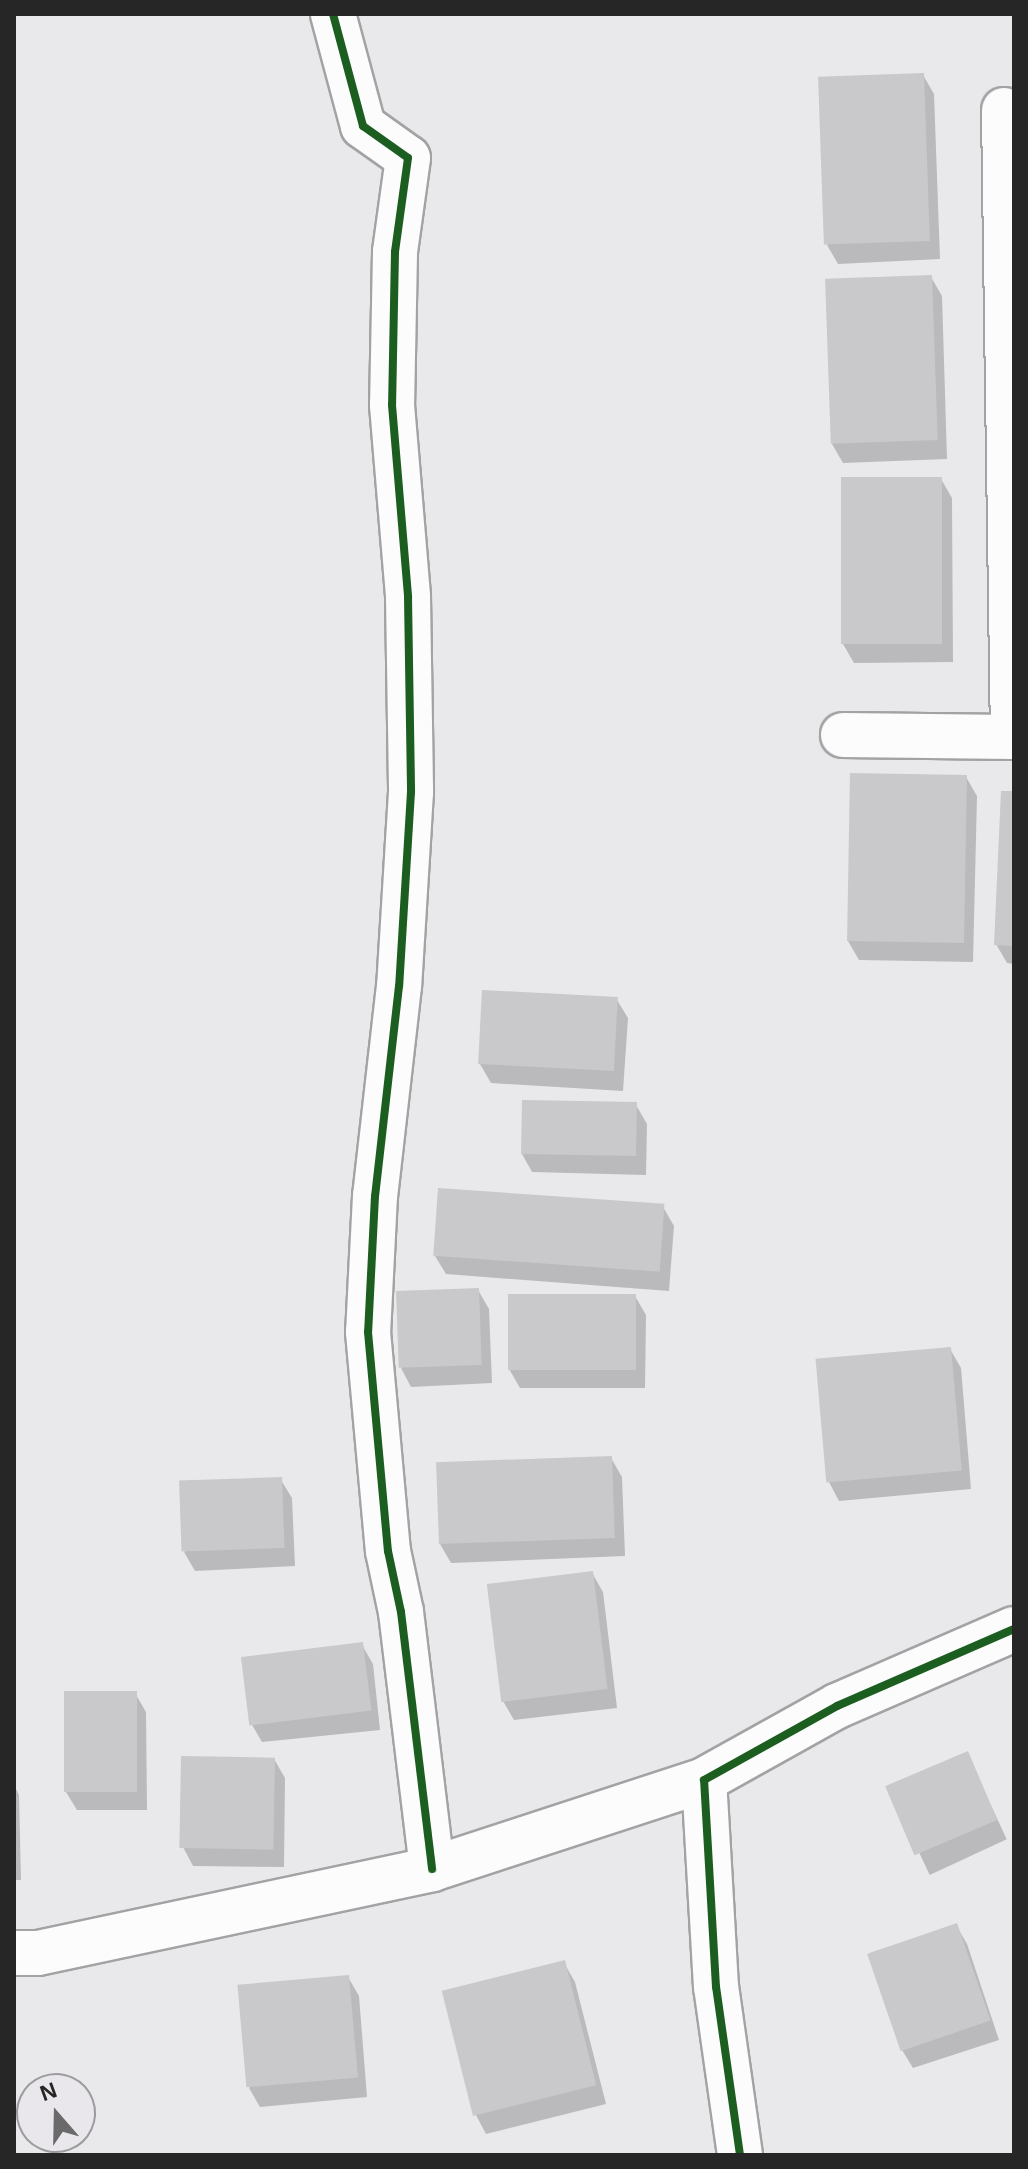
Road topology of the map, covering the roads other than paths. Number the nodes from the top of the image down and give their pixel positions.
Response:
1 (333, 14) edge
2 (1004, 110) dead end
3 (843, 735) dead end
4 (1014, 737) edge
5 (1014, 1629) edge
6 (704, 1780) junction
7 (432, 1869) junction
8 (14, 1953) edge
9 (740, 2155) edge

1 - 7 street
2 - 4 street
3 - 4 street
5 - 6 street
6 - 7 street
6 - 9 street
7 - 8 street

